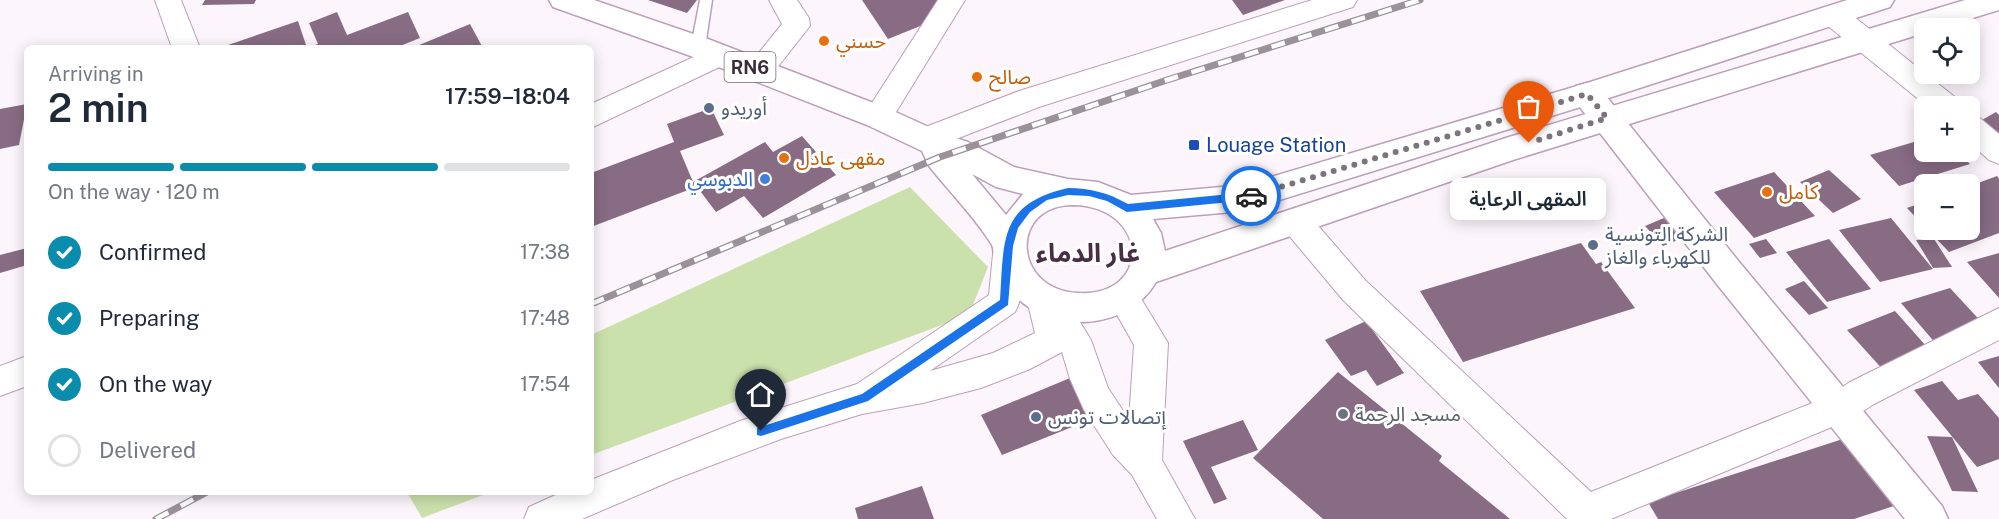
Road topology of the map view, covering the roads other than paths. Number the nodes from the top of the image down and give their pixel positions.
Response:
1 (168, 0) edge
2 (563, 0) edge
3 (706, 0) edge
4 (782, 0) edge
5 (952, 0) edge
6 (1344, 0) edge
7 (1880, 0) edge
8 (1999, 0) edge
9 (1833, 15) junction
10 (1866, 40) junction
11 (185, 45) edge
12 (709, 51) junction
13 (759, 70) junction
14 (1934, 96) edge
15 (1597, 106) junction
16 (594, 115) edge
17 (878, 117) junction
18 (1980, 135) edge
19 (929, 141) junction
20 (1999, 152) edge
21 (1059, 189) junction
22 (1127, 208) junction
23 (1297, 223) junction
24 (1009, 250) junction
25 (1145, 272) junction
26 (1123, 297) junction
27 (1047, 302) junction
28 (1999, 322) edge
29 (24, 372) edge
30 (0, 381) edge
31 (865, 397) junction
32 (1839, 408) junction
33 (1144, 464) junction
34 (1589, 515) edge
35 (542, 519) edge
36 (1177, 519) edge
37 (1929, 519) edge

1 - 11 street
2 - 12 main road, RN6
3 - 12 lane
4 - 13 street
5 - 17 street
6 - 19 street
7 - 9 main road
8 - 10 main road
9 - 10 street
9 - 15 main road
10 - 14 street
10 - 15 main road
12 - 13 main road, RN6
12 - 16 street
13 - 17 main road, RN6
15 - 22 main road
15 - 23 main road
15 - 32 main road
17 - 19 main road, RN6
18 - 20 street
19 - 21 main road, RN6
19 - 24 main road
21 - 22 main road, RN6
21 - 24 main road, RN6
22 - 25 main road, RN6
23 - 25 main road
23 - 34 street
24 - 27 main road
24 - 31 street
25 - 26 main road
26 - 27 main road
26 - 33 street
27 - 31 street
27 - 33 street
28 - 32 street
29 - 30 street
31 - 35 street
32 - 34 street
32 - 37 main road
33 - 36 street

